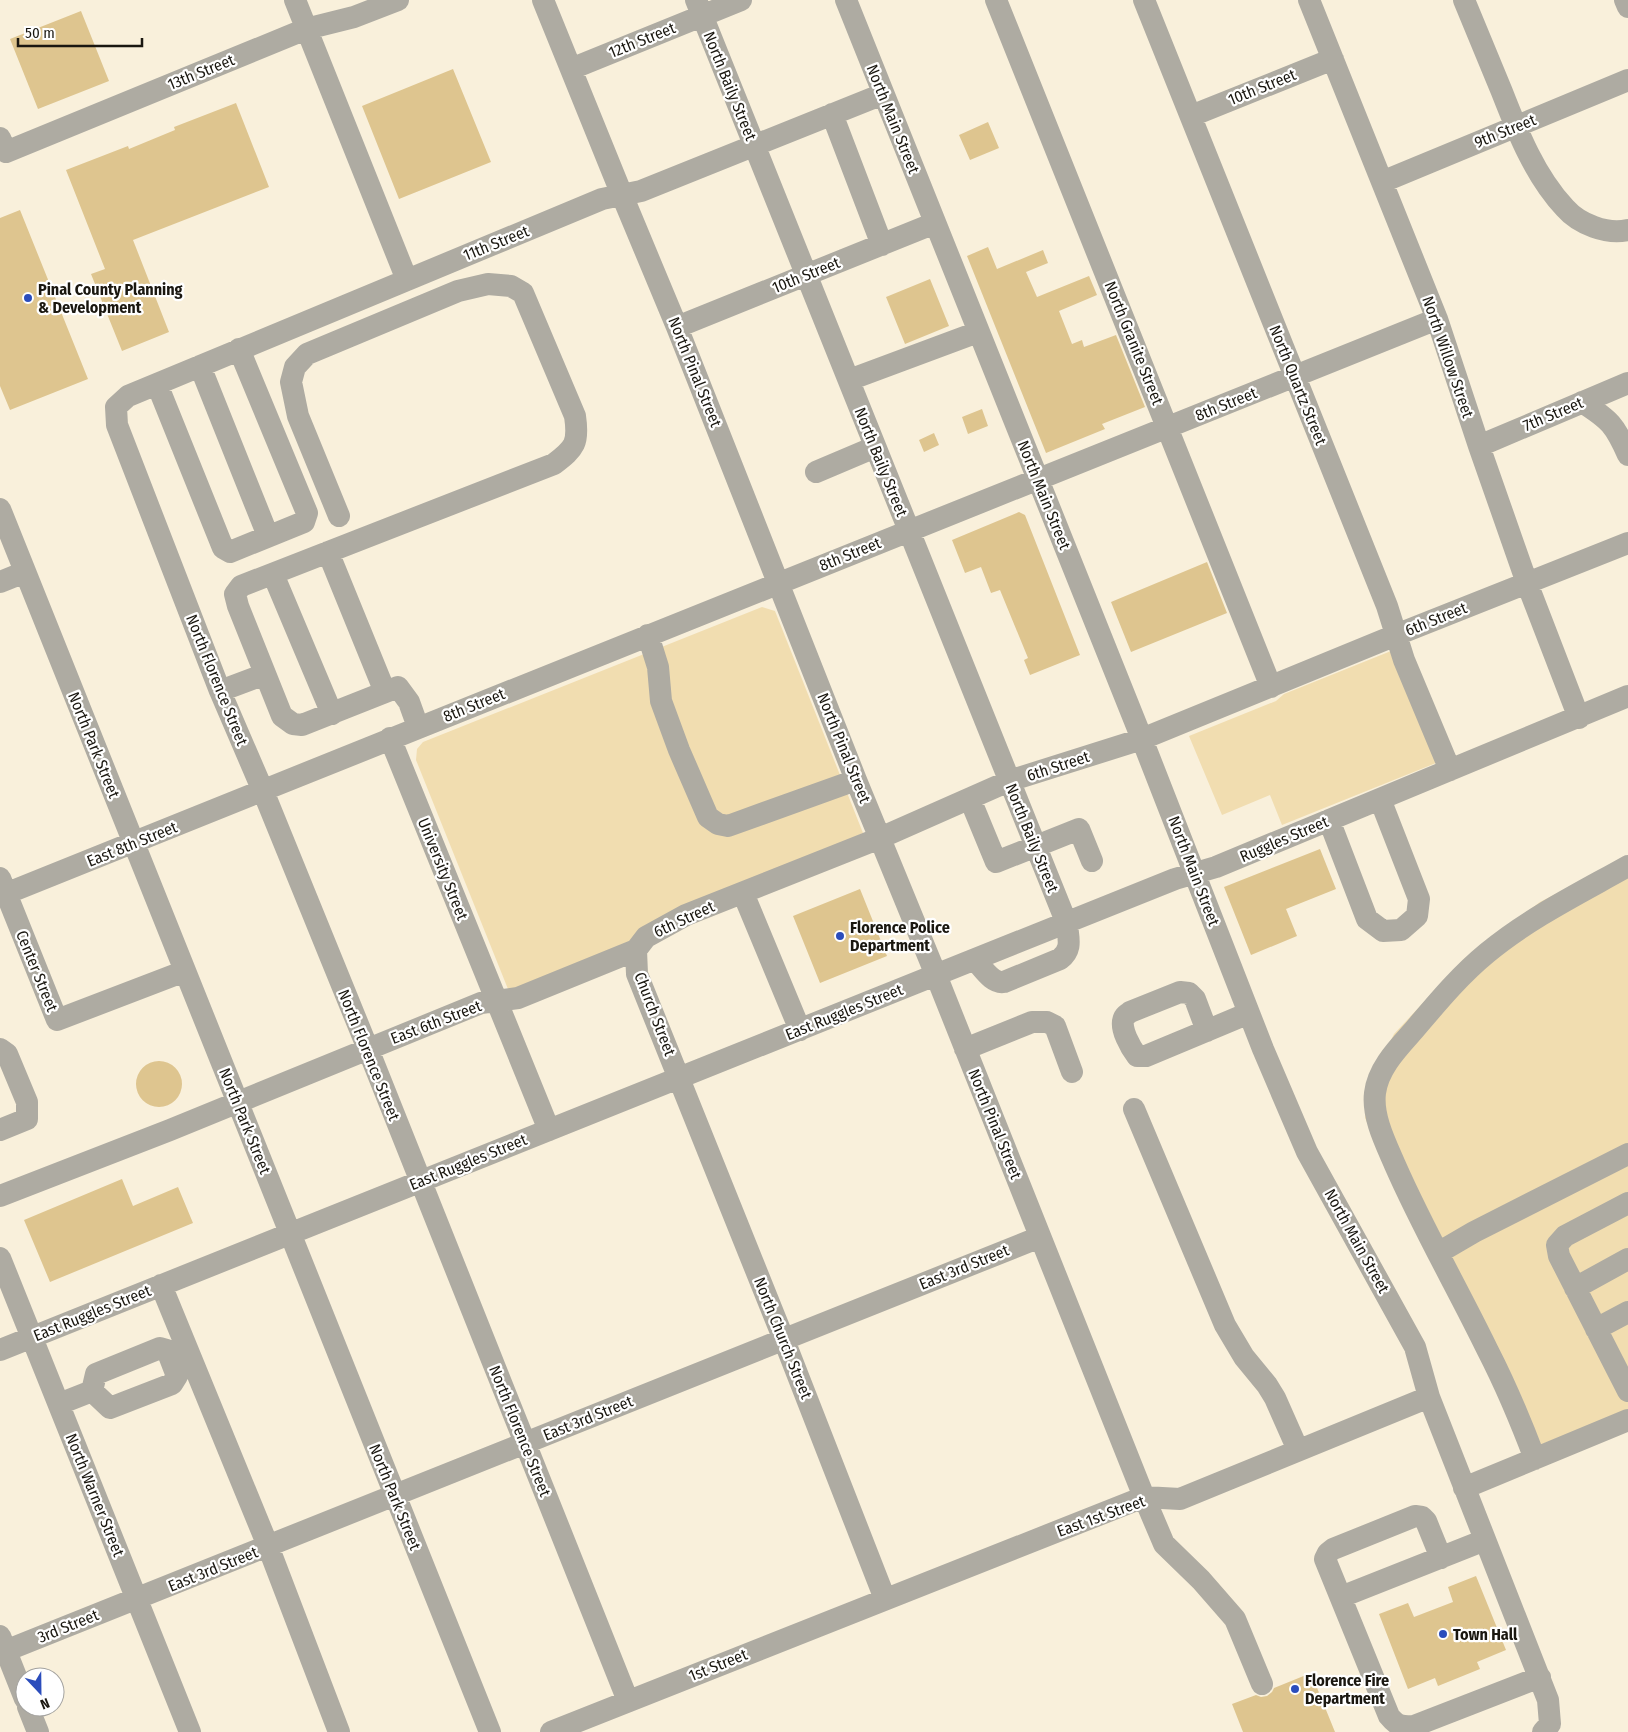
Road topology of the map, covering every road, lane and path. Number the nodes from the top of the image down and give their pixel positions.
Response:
1 (295, 0) edge
2 (398, 0) edge
3 (544, 0) edge
4 (741, 0) edge
5 (846, 0) edge
6 (996, 0) edge
7 (1144, 0) edge
8 (1309, 0) edge
9 (1464, 0) edge
10 (1625, 0) edge
11 (1628, 7) edge
12 (699, 8) edge
13 (306, 29) junction
14 (1333, 59) junction
15 (571, 69) junction
16 (1628, 80) edge
17 (883, 94) junction
18 (832, 114) junction
19 (1191, 116) junction
20 (1516, 126) junction
21 (3, 145) edge
22 (754, 146) junction
23 (1382, 182) junction
24 (622, 195) junction
25 (935, 223) junction
26 (1628, 230) edge
27 (882, 244) junction
28 (806, 275) junction
29 (407, 280) junction
30 (1437, 319) junction
31 (677, 327) junction
32 (978, 332) junction
33 (240, 349) junction
34 (200, 366) junction
35 (1295, 376) junction
36 (849, 380) junction
37 (1628, 383) edge
38 (157, 384) junction
39 (1582, 402) junction
40 (116, 407) joint
41 (1168, 427) junction
42 (1478, 446) junction
43 (875, 447) junction
44 (1628, 455) edge
45 (816, 472) dead end
46 (1038, 480) junction
47 (0, 509) edge
48 (338, 516) dead end
49 (909, 531) junction
50 (268, 536) junction
51 (1628, 543) edge
52 (328, 552) junction
53 (25, 572) junction
54 (273, 574) junction
55 (0, 582) edge
56 (779, 583) junction
57 (1527, 583) junction
58 (648, 635) junction
59 (1396, 635) junction
60 (265, 674) junction
61 (1271, 687) junction
62 (220, 691) junction
63 (385, 692) junction
64 (1628, 696) edge
65 (332, 714) junction
66 (1580, 718) junction
67 (418, 727) junction
68 (390, 738) junction
69 (1142, 739) junction
70 (1450, 770) junction
71 (856, 780) junction
72 (1010, 781) junction
73 (263, 791) junction
74 (1380, 799) junction
75 (970, 800) junction
76 (1329, 820) junction
77 (880, 838) junction
78 (134, 843) junction
79 (1036, 846) junction
80 (1092, 861) dead end
81 (1628, 866) edge
82 (1196, 874) junction
83 (2, 889) edge
84 (743, 893) junction
85 (1067, 924) junction
86 (636, 950) junction
87 (975, 960) junction
88 (185, 971) junction
89 (936, 975) junction
90 (497, 1000) junction
91 (1249, 1013) junction
92 (800, 1030) junction
93 (1206, 1031) dead end
94 (0, 1049) edge
95 (965, 1049) junction
96 (368, 1050) junction
97 (1072, 1072) dead end
98 (679, 1078) junction
99 (237, 1102) junction
100 (1134, 1109) dead end
101 (0, 1130) edge
102 (549, 1130) junction
103 (1628, 1154) edge
104 (420, 1182) junction
105 (0, 1196) edge
106 (1628, 1204) edge
107 (290, 1233) junction
108 (1040, 1237) junction
109 (1438, 1254) junction
110 (0, 1258) edge
111 (1628, 1259) edge
112 (161, 1286) junction
113 (1575, 1288) junction
114 (1628, 1312) edge
115 (1596, 1329) junction
116 (32, 1337) junction
117 (784, 1340) junction
118 (0, 1350) edge
119 (1623, 1369) edge
120 (92, 1391) dead end
121 (1628, 1391) edge
122 (1429, 1397) junction
123 (58, 1404) junction
124 (1628, 1420) edge
125 (525, 1443) junction
126 (1298, 1450) junction
127 (1534, 1459) junction
128 (1464, 1488) junction
129 (395, 1496) junction
130 (1144, 1497) junction
131 (1485, 1540) junction
132 (268, 1546) junction
133 (1441, 1558) junction
134 (1341, 1597) junction
135 (136, 1599) junction
136 (885, 1599) junction
137 (2, 1647) edge
138 (15, 1676) edge
139 (1540, 1677) junction
140 (1262, 1684) dead end
141 (1548, 1700) junction
142 (628, 1701) junction
143 (32, 1717) edge
144 (38, 1732) edge
145 (190, 1732) edge
146 (339, 1732) edge
147 (490, 1732) edge
148 (551, 1732) edge
149 (1543, 1732) edge
150 (1562, 1732) edge

1 - 13 street
2 - 13 street, 13th Street
3 - 15 street, North Pinal Street
4 - 12 street, 12th Street
5 - 17 street, North Main Street
6 - 41 street, North Granite Street
7 - 19 street, North Quartz Street
8 - 14 street, North Willow Street
9 - 20 street
10 - 11 street
12 - 15 street, 12th Street
12 - 22 street, North Baily Street
13 - 21 street, 13th Street
13 - 29 street
14 - 19 street, 10th Street
14 - 23 street, North Willow Street
15 - 24 street, North Pinal Street
16 - 20 street, 9th Street
17 - 18 street, 11th Street
17 - 25 street, North Main Street
18 - 22 street, 11th Street
18 - 27 street
19 - 35 street, North Quartz Street
20 - 23 street, 9th Street
20 - 26 street
22 - 24 street, 11th Street
22 - 28 street, North Baily Street
23 - 30 street, North Willow Street
24 - 29 street, 11th Street
24 - 31 street, North Pinal Street
25 - 27 street, 10th Street
25 - 32 street, North Main Street
27 - 28 street, 10th Street
28 - 31 street, 10th Street
28 - 36 street, North Baily Street
29 - 33 street, 11th Street
30 - 35 street, 8th Street
30 - 42 street, North Willow Street
31 - 56 street, North Pinal Street
32 - 36 street
32 - 46 street, North Main Street
33 - 34 street, 11th Street
33 - 50 street
34 - 38 street, 11th Street
34 - 50 street
35 - 41 street, 8th Street
35 - 59 street, North Quartz Street
36 - 43 street, North Baily Street
37 - 39 street, 7th Street
38 - 40 street, 11th Street
38 - 50 street
39 - 42 street, 7th Street
39 - 44 street
40 - 62 street, North Florence Street
41 - 46 street, 8th Street
41 - 61 street, North Granite Street
42 - 57 street, North Willow Street
43 - 45 street
43 - 49 street, North Baily Street
46 - 49 street, 8th Street
46 - 69 street, North Main Street
47 - 53 street, North Park Street
48 - 52 street
49 - 56 street, 8th Street
49 - 72 street, North Baily Street
51 - 57 street, 6th Street
52 - 54 street
52 - 63 street
53 - 55 street
53 - 78 street, North Park Street
54 - 60 street
54 - 65 street
56 - 58 street, 8th Street
56 - 71 street, North Pinal Street
57 - 59 street, 6th Street
57 - 66 street, North Willow Street
58 - 67 street, 8th Street
58 - 71 street
59 - 61 street, 6th Street
59 - 70 street, North Quartz Street
60 - 62 street
60 - 65 street
61 - 69 street, 6th Street
62 - 73 street, North Florence Street
63 - 65 street
63 - 67 street
64 - 66 street, Ruggles Street
66 - 70 street, Ruggles Street
67 - 68 street, 8th Street
68 - 73 street, 8th Street
68 - 90 street, University Street
69 - 72 street, 6th Street
69 - 82 street, North Main Street
70 - 74 street, Ruggles Street
71 - 77 street, North Pinal Street
72 - 75 street, 6th Street
72 - 79 street, North Baily Street
73 - 78 street, East 8th Street
73 - 96 street, North Florence Street
74 - 76 street, Ruggles Street
74 - 76 street
75 - 77 street, 6th Street
75 - 79 street
76 - 82 street, Ruggles Street
77 - 84 street, 6th Street
77 - 89 street, North Pinal Street
78 - 83 street, East 8th Street
78 - 88 street, North Park Street
79 - 80 street
79 - 85 street, North Baily Street
81 - 109 street
82 - 85 street, Ruggles Street
82 - 91 street, North Main Street
83 - 88 street, Center Street
84 - 86 street, 6th Street
84 - 92 street
85 - 87 street, Ruggles Street
85 - 87 street, North Baily Street
86 - 90 street, 6th Street
86 - 98 street, Church Street
87 - 89 street, Ruggles Street
88 - 99 street, North Park Street
89 - 92 street, East Ruggles Street
89 - 95 street, North Pinal Street
90 - 96 street, East 6th Street
90 - 102 street, University Street
91 - 93 street
91 - 122 street, North Main Street
92 - 98 street, East Ruggles Street
94 - 101 street
95 - 97 street
95 - 108 street, North Pinal Street
96 - 99 street, East 6th Street
96 - 104 street, North Florence Street
98 - 102 street, East Ruggles Street
98 - 117 street, North Church Street
99 - 105 street, East 6th Street
99 - 107 street, North Park Street
100 - 126 street
102 - 104 street, East Ruggles Street
103 - 109 street
104 - 107 street, East Ruggles Street
104 - 125 street, North Florence Street
106 - 113 street
107 - 112 street, East Ruggles Street
107 - 129 street, North Park Street
108 - 117 street, East 3rd Street
108 - 130 street, North Pinal Street
109 - 127 street
110 - 116 street, North Warner Street
111 - 113 street
112 - 116 street, East Ruggles Street
112 - 132 street
113 - 115 street
114 - 115 street
115 - 119 street
116 - 118 street, East Ruggles Street
116 - 123 street, North Warner Street
117 - 125 street, East 3rd Street
117 - 136 street, North Church Street
119 - 121 street
120 - 123 street
122 - 126 street, East 1st Street
122 - 128 street, North Main Street
123 - 135 street, North Warner Street
124 - 127 street
125 - 129 street, East 3rd Street
125 - 142 street, North Florence Street
126 - 130 street, East 1st Street
127 - 128 street
128 - 131 street, North Main Street
129 - 132 street, East 3rd Street
129 - 147 street, North Park Street
130 - 136 street, East 1st Street
130 - 140 street, North Pinal Street
131 - 133 street
131 - 139 street, North Main Street
132 - 135 street, East 3rd Street
132 - 146 street
133 - 134 street
133 - 134 street
134 - 139 street
135 - 137 street, 3rd Street
135 - 145 street, North Warner Street
136 - 142 street, 1st Street
137 - 138 street
139 - 141 street, North Main Street
141 - 149 street, North Main Street
141 - 150 street
142 - 148 street, 1st Street
143 - 144 street

